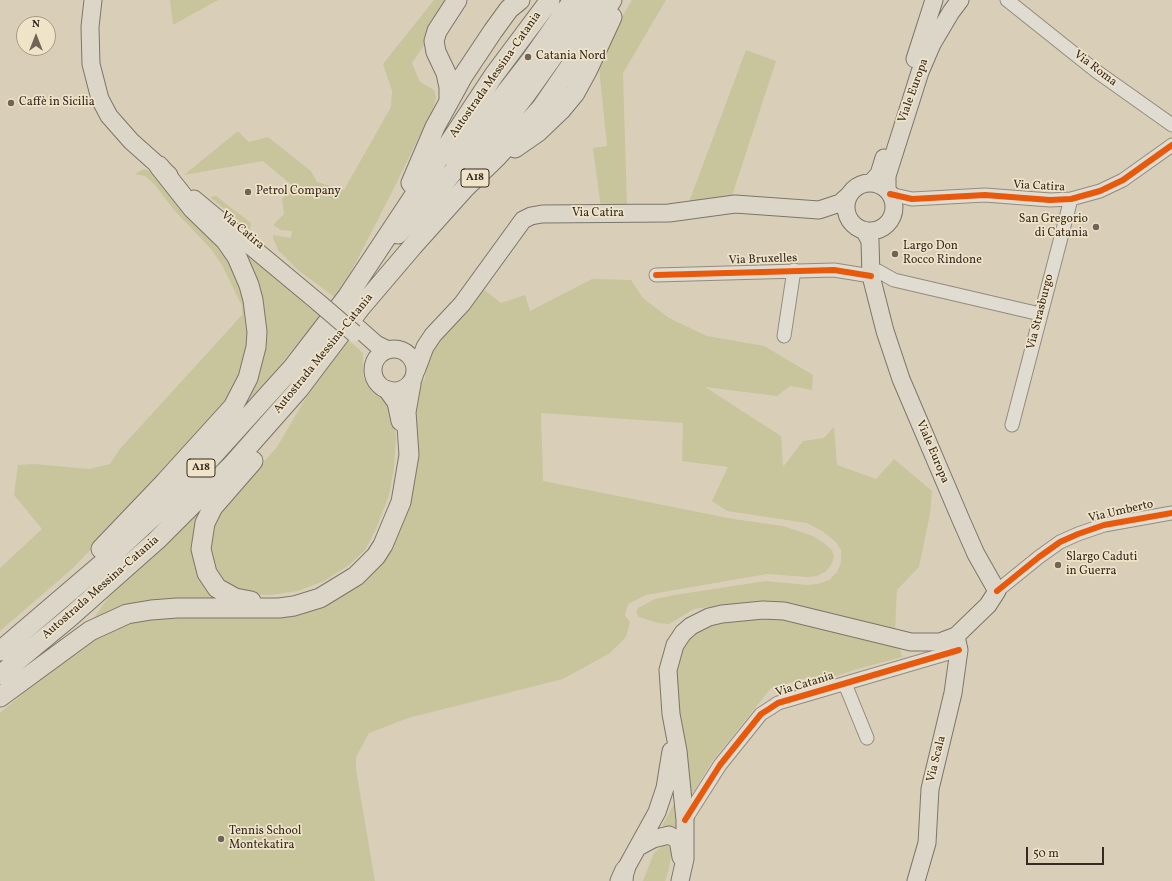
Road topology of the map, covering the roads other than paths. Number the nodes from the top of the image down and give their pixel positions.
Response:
1 (93, 0) edge
2 (457, 0) edge
3 (520, 0) edge
4 (530, 0) edge
5 (541, 0) edge
6 (550, 0) edge
7 (562, 0) edge
8 (573, 0) edge
9 (584, 0) edge
10 (593, 0) edge
11 (613, 0) edge
12 (934, 0) edge
13 (960, 0) edge
14 (1001, 0) edge
15 (1007, 0) edge
16 (1019, 11) junction
17 (435, 36) junction
18 (452, 96) junction
19 (439, 121) junction
20 (1168, 124) edge
21 (1168, 146) edge
22 (422, 158) junction
23 (159, 166) junction
24 (423, 180) junction
25 (871, 183) junction
26 (465, 188) junction
27 (888, 192) junction
28 (849, 195) junction
29 (1071, 199) junction
30 (819, 210) junction
31 (398, 227) junction
32 (859, 227) junction
33 (882, 227) junction
34 (794, 270) junction
35 (875, 274) junction
36 (656, 275) dead end
37 (1040, 314) junction
38 (356, 331) junction
39 (433, 335) junction
40 (784, 336) dead end
41 (329, 350) junction
42 (394, 350) junction
43 (375, 361) junction
44 (413, 378) junction
45 (299, 389) junction
46 (390, 391) junction
47 (1012, 425) dead end
48 (1172, 512) edge
49 (997, 590) junction
50 (69, 618) junction
51 (37, 620) junction
52 (7, 643) edge
53 (957, 643) junction
54 (0, 651) edge
55 (0, 675) edge
56 (0, 684) edge
57 (845, 684) junction
58 (0, 697) edge
59 (671, 714) junction
60 (867, 738) dead end
61 (685, 820) junction
62 (629, 869) edge
63 (680, 881) edge
64 (916, 881) edge

1 - 23 main road
2 - 17 highway
3 - 18 highway
4 - 22 highway
5 - 24 highway
6 - 24 highway, Autostrada Messina-Catania / A18
7 - 24 highway
8 - 31 highway
9 - 31 highway
10 - 41 highway
11 - 26 highway, Autostrada Messina-Catania / A18
11 - 26 highway
12 - 25 main road, Viale Europa
13 - 27 main road, Viale Europa
14 - 16 street
15 - 16 street
16 - 20 street, Via Roma
17 - 18 highway
17 - 19 highway
18 - 19 highway
19 - 22 highway
20 - 21 street
21 - 29 street, Via Catira
22 - 31 highway
23 - 38 main road, bridge
23 - 51 highway
24 - 31 highway, Autostrada Messina-Catania / A18
25 - 27 main road
25 - 28 main road
26 - 41 highway, Autostrada Messina-Catania / A18
27 - 29 street, Via Catira
27 - 33 main road
28 - 30 main road
28 - 32 main road
29 - 37 street, Via Strasburgo
30 - 32 main road
30 - 39 main road, Via Catira
31 - 51 highway, Autostrada Messina-Catania / A18
32 - 33 main road
32 - 35 main road, Viale Europa
33 - 35 main road, Viale Europa
34 - 35 street, Via Bruxelles
34 - 36 street, Via Bruxelles
34 - 40 street
35 - 37 street, Via Bruxelles
35 - 49 main road, Viale Europa
37 - 47 street, Via Strasburgo
38 - 42 main road
38 - 43 main road
39 - 42 main road
39 - 44 main road
41 - 45 highway, Autostrada Messina-Catania / A18
42 - 43 main road
42 - 44 main road
43 - 46 main road
44 - 46 main road
44 - 58 highway
45 - 46 highway
45 - 50 highway, Autostrada Messina-Catania / A18
48 - 49 street, Via Umberto
49 - 53 main road, Via Umberto
50 - 55 highway, Autostrada Messina-Catania / A18
50 - 56 highway
51 - 52 highway, Autostrada Messina-Catania / A18
52 - 54 highway, Autostrada Messina-Catania / A18
53 - 57 street, Via Catania
53 - 59 main road
53 - 64 main road, Via Scala
57 - 60 street
57 - 61 street, Via Catania
59 - 61 main road
59 - 62 main road
61 - 63 main road
62 - 63 main road

